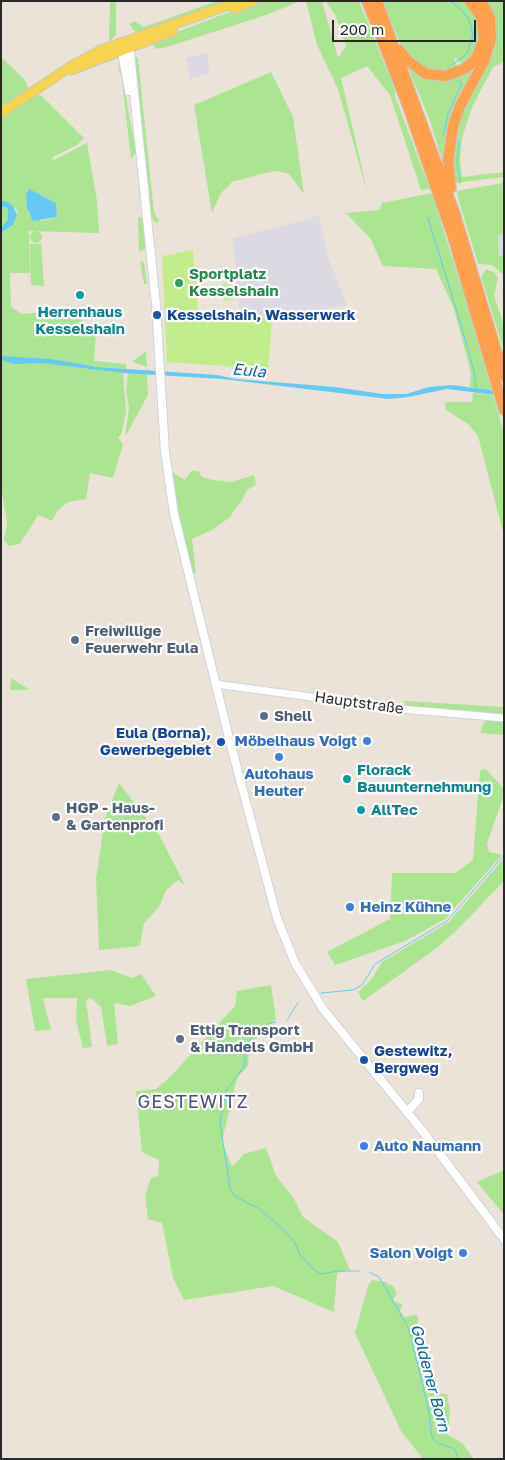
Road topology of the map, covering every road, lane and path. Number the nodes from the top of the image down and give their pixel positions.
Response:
1 (240, 1) edge
2 (253, 1) edge
3 (367, 1) edge
4 (376, 1) edge
5 (470, 1) edge
6 (481, 1) edge
7 (394, 44) junction
8 (125, 46) junction
9 (1, 112) edge
10 (445, 189) junction
11 (500, 374) edge
12 (504, 410) edge
13 (215, 684) junction
14 (504, 718) edge
15 (419, 1093) dead end
16 (406, 1112) junction
17 (504, 1239) edge

1 - 8 main road
2 - 8 main road
3 - 10 highway
4 - 7 highway
5 - 7 highway
6 - 10 highway
7 - 10 highway
8 - 9 main road
8 - 13 main road
10 - 11 highway
10 - 11 highway
11 - 12 highway
13 - 14 street, Hauptstraße
13 - 16 main road
15 - 16 main road
16 - 17 main road

